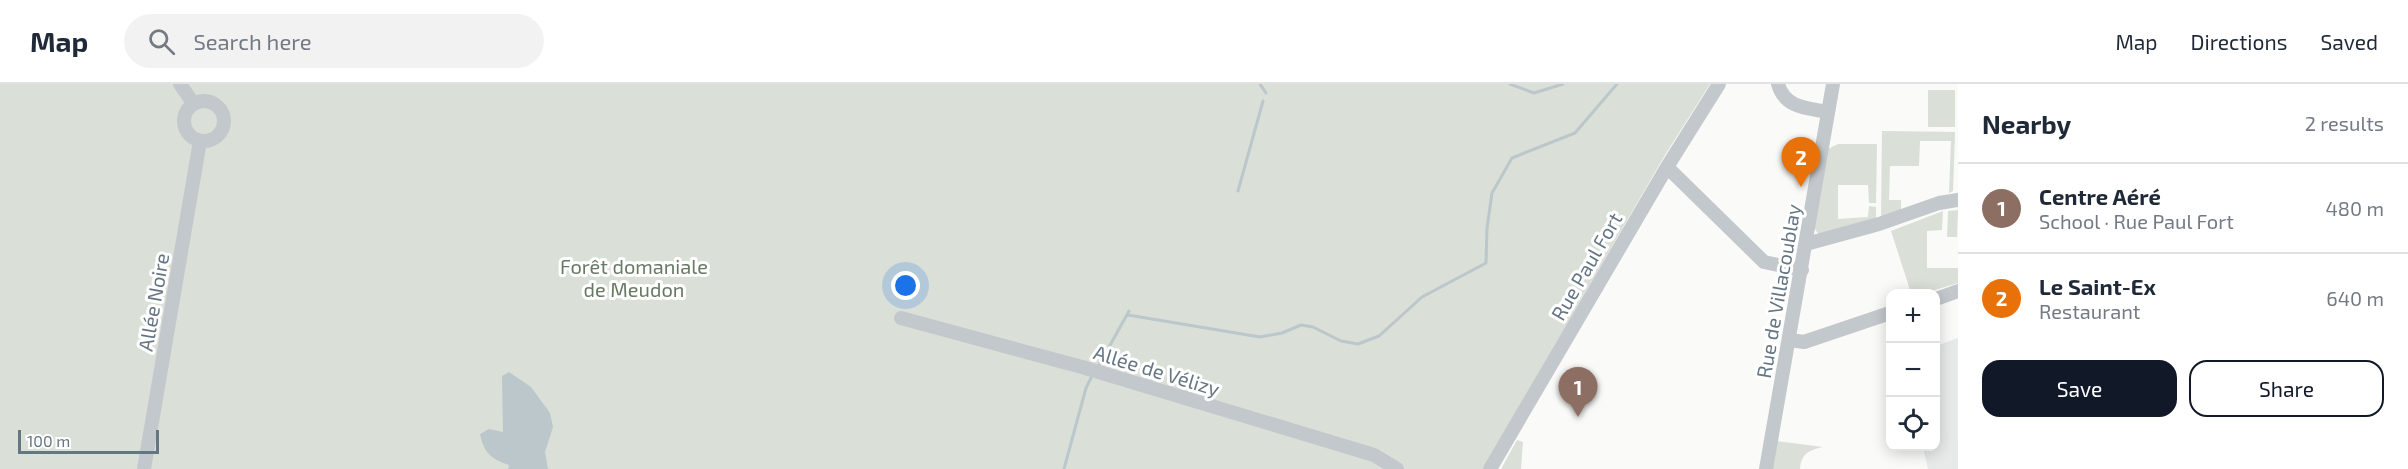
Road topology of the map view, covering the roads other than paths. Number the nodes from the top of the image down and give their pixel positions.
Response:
1 (180, 84) edge
2 (1719, 84) edge
3 (1778, 84) edge
4 (1833, 84) edge
5 (194, 103) junction
6 (1828, 112) junction
7 (200, 141) junction
8 (1667, 167) junction
9 (1958, 200) edge
10 (1806, 244) junction
11 (1802, 270) junction
12 (1958, 291) edge
13 (1940, 296) edge
14 (1886, 314) edge
15 (902, 318) dead end
16 (1790, 340) junction
17 (144, 469) edge
18 (1397, 469) edge
19 (1490, 469) edge
20 (1766, 469) edge

1 - 5 street
2 - 8 street, Rue Paul Fort
3 - 6 street
4 - 6 street, Rue de Villacoublay
5 - 7 street
5 - 7 street
6 - 10 street, Rue de Villacoublay
7 - 17 street, Allée Noire
8 - 11 street
8 - 19 street, Rue Paul Fort
9 - 10 street
10 - 11 street, Rue de Villacoublay
11 - 16 street, Rue de Villacoublay
12 - 13 street
14 - 16 street
15 - 18 street, Allée de Vélizy
16 - 20 street, Rue de Villacoublay

